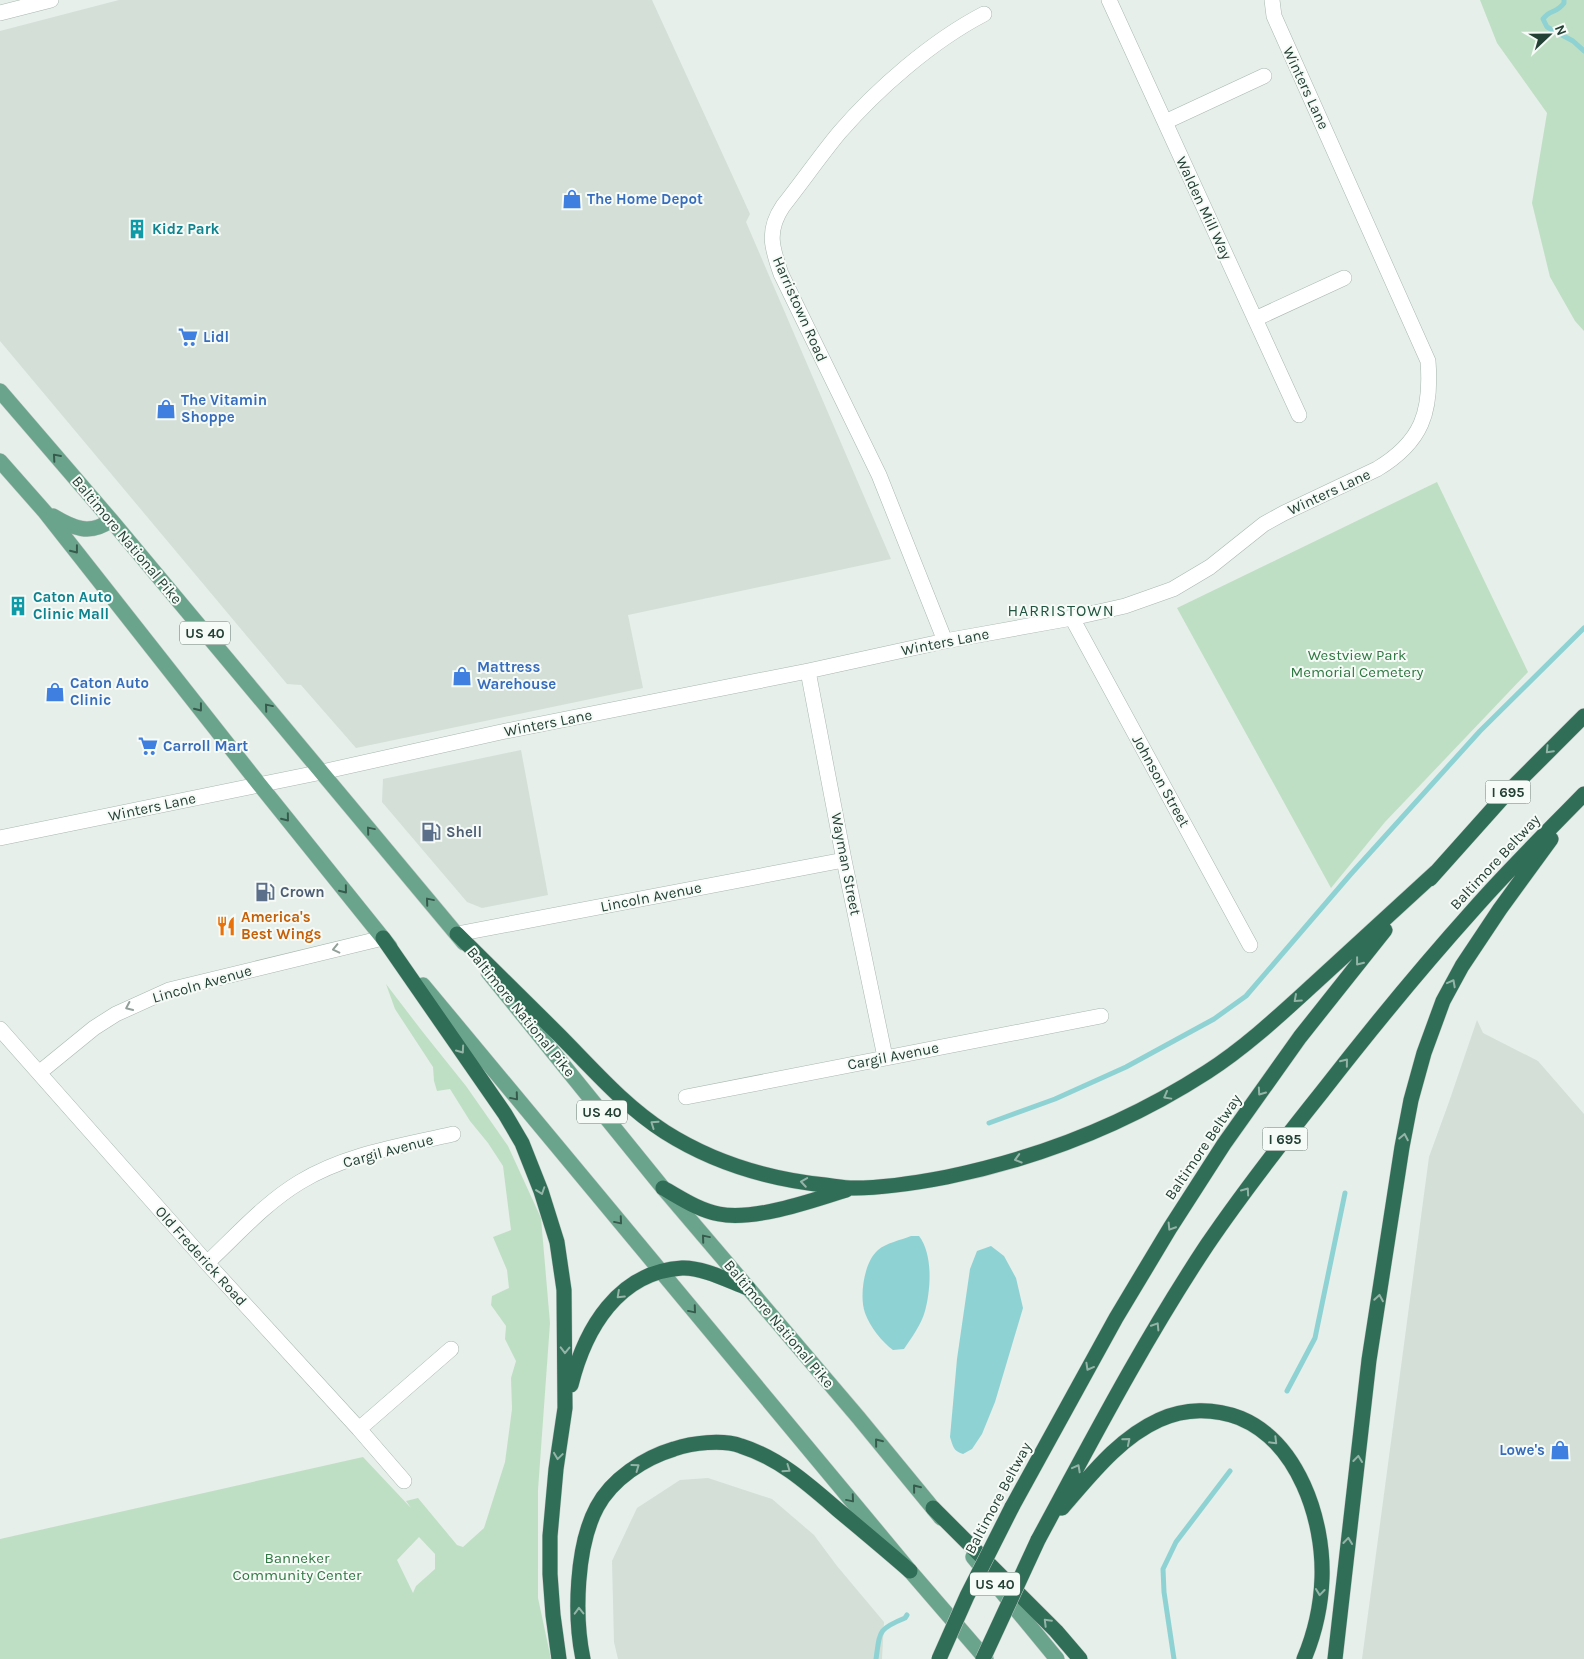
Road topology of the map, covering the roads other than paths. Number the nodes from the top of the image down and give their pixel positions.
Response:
1 (51, 0) edge
2 (1109, 0) edge
3 (1272, 0) edge
4 (0, 13) edge
5 (984, 14) dead end
6 (1264, 76) dead end
7 (1165, 122) junction
8 (1344, 278) dead end
9 (1255, 319) junction
10 (0, 391) edge
11 (1299, 416) dead end
12 (0, 460) edge
13 (45, 512) junction
14 (111, 520) junction
15 (1072, 618) junction
16 (945, 641) junction
17 (808, 671) junction
18 (1584, 716) edge
19 (322, 772) junction
20 (259, 784) junction
21 (1583, 795) edge
22 (0, 838) edge
23 (844, 860) junction
24 (1436, 872) junction
25 (457, 934) junction
26 (383, 938) junction
27 (1250, 945) dead end
28 (1101, 1016) dead end
29 (0, 1029) edge
30 (886, 1057) junction
31 (40, 1072) junction
32 (686, 1097) dead end
33 (453, 1134) dead end
34 (663, 1188) junction
35 (852, 1188) junction
36 (207, 1263) junction
37 (662, 1272) junction
38 (748, 1288) junction
39 (451, 1350) dead end
40 (565, 1408) junction
41 (359, 1429) junction
42 (404, 1481) dead end
43 (933, 1508) junction
44 (1046, 1526) junction
45 (910, 1571) junction
46 (559, 1659) edge
47 (583, 1659) edge
48 (940, 1659) edge
49 (984, 1659) edge
50 (1057, 1659) edge
51 (1080, 1659) edge
52 (1304, 1659) edge
53 (1335, 1659) edge

1 - 4 street
2 - 7 street, Walden Mill Way
3 - 15 street, Winters Lane
5 - 16 street, Harristown Road
6 - 7 street
7 - 9 street, Walden Mill Way
8 - 9 street
9 - 11 street, Walden Mill Way
14 -> 10 main road, Baltimore National Pike / US 40
12 - 13 main road
13 - 14 main road
13 -> 20 main road
19 -> 14 main road, Baltimore National Pike / US 40
15 - 16 street, Winters Lane
15 - 27 street, Johnson Street
16 - 17 street, Winters Lane
17 - 19 street, Winters Lane
17 - 23 street, Wayman Street
18 -> 24 highway, Baltimore Beltway / I 695
19 - 20 street, Winters Lane
25 -> 19 main road, Baltimore National Pike / US 40
20 - 22 street, Winters Lane
20 -> 26 main road
44 -> 21 highway, Baltimore Beltway / I 695
53 -> 21 highway
23 - 25 street, Lincoln Avenue
23 - 30 street, Wayman Street
24 -> 35 highway
24 -> 48 highway, Baltimore Beltway / I 695, bridge
25 - 34 main road, Baltimore National Pike / US 40
35 -> 25 highway
26 -> 31 street, Lincoln Avenue
26 -> 37 main road
26 -> 40 highway
28 - 30 street, Cargil Avenue
29 - 31 street, Old Frederick Road
30 - 32 street, Cargil Avenue
31 - 36 street, Old Frederick Road
33 - 36 street, Cargil Avenue
34 - 35 highway
38 -> 34 main road, Baltimore National Pike / US 40
36 - 41 street, Old Frederick Road
37 - 38 highway
37 -> 40 highway
37 -> 45 main road
43 -> 38 main road, Baltimore National Pike / US 40
39 - 41 street
40 -> 46 highway
41 - 42 street, Old Frederick Road
43 - 50 main road, Baltimore National Pike / US 40
51 -> 43 highway
44 - 49 highway, Baltimore Beltway / I 695, bridge
44 -> 52 highway
47 -> 45 highway
45 - 49 main road

